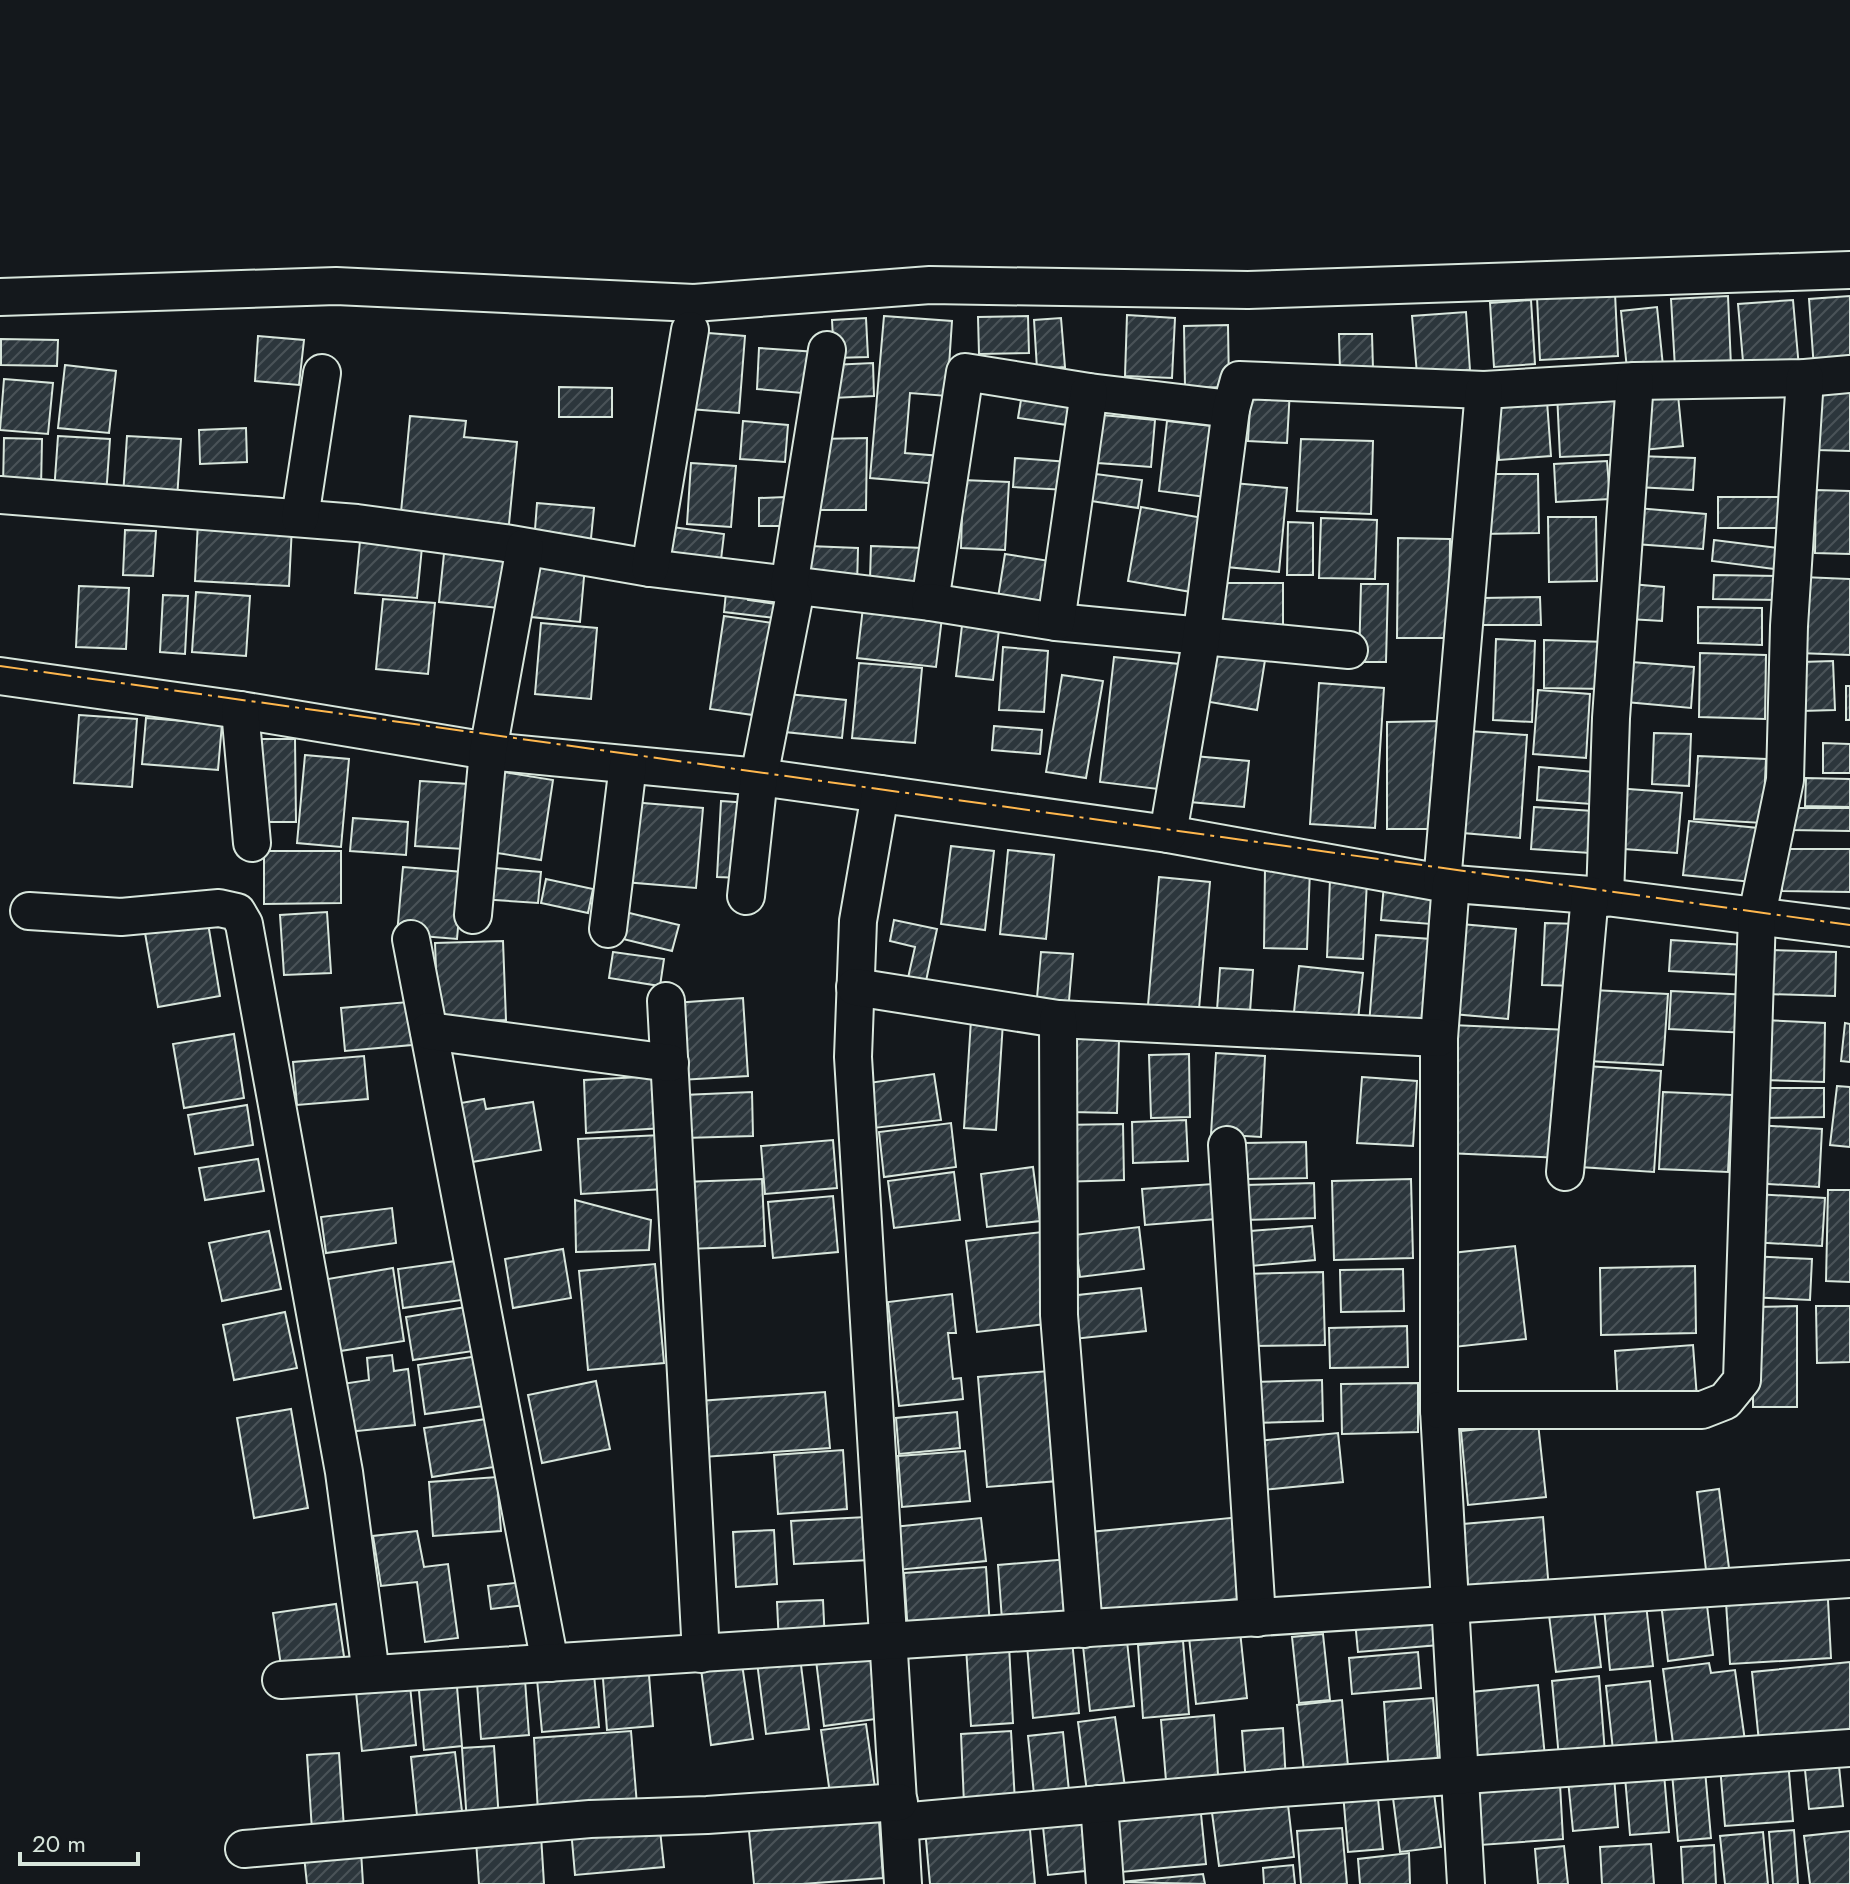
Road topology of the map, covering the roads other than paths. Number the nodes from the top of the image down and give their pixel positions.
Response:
1 (1850, 270) edge
2 (0, 297) edge
3 (690, 330) dead end
4 (827, 350) dead end
5 (322, 373) dead end
6 (1850, 374) edge
7 (1805, 378) junction
8 (1635, 381) junction
9 (1484, 390) junction
10 (1089, 392) junction
11 (1231, 409) junction
12 (0, 495) edge
13 (300, 518) junction
14 (525, 547) junction
15 (650, 568) junction
16 (789, 586) junction
17 (930, 602) junction
18 (1056, 622) junction
19 (1202, 638) junction
20 (1349, 650) dead end
21 (0, 676) edge
22 (240, 710) junction
23 (488, 751) junction
24 (628, 765) junction
25 (759, 777) junction
26 (880, 794) junction
27 (1168, 834) junction
28 (252, 843) dead end
29 (1446, 883) junction
30 (746, 896) dead end
31 (1597, 896) junction
32 (29, 911) dead end
33 (473, 915) dead end
34 (1757, 915) junction
35 (1850, 928) edge
36 (608, 929) dead end
37 (411, 939) dead end
38 (855, 987) junction
39 (666, 1001) dead end
40 (1058, 1019) junction
41 (429, 1031) junction
42 (1439, 1038) junction
43 (670, 1063) junction
44 (1227, 1145) dead end
45 (1565, 1172) dead end
46 (1439, 1410) junction
47 (1850, 1579) edge
48 (1451, 1605) junction
49 (1257, 1618) junction
50 (1084, 1629) junction
51 (890, 1641) junction
52 (701, 1654) junction
53 (550, 1663) junction
54 (371, 1674) junction
55 (281, 1680) dead end
56 (1850, 1748) edge
57 (1460, 1777) junction
58 (1099, 1804) junction
59 (900, 1812) junction
60 (244, 1849) dead end
61 (903, 1884) edge
62 (1105, 1884) edge
63 (1466, 1884) edge

1 - 2 street
3 - 15 street
4 - 16 street
5 - 13 street
6 - 7 street
7 - 8 street
7 - 34 street
8 - 9 street
8 - 31 street
9 - 11 street
9 - 29 street
10 - 11 street
10 - 17 street
10 - 18 street
11 - 19 street
12 - 13 street
13 - 14 street
14 - 15 street
14 - 23 street
15 - 16 street
16 - 17 street
16 - 25 street
17 - 18 street
18 - 19 street
19 - 20 street
19 - 27 street
21 - 22 street
22 - 23 street
22 - 28 street
23 - 24 street
23 - 33 street
24 - 25 street
24 - 36 street
25 - 26 street
25 - 30 street
26 - 27 street
26 - 38 street
27 - 29 street
29 - 31 street
29 - 42 street
31 - 34 street
31 - 45 street
32 - 54 street
34 - 35 street
34 - 46 street
37 - 41 street
38 - 40 street
38 - 51 street
39 - 43 street
40 - 42 street
40 - 50 street
41 - 43 street
41 - 53 street
42 - 46 street
43 - 52 street
44 - 49 street
46 - 48 street
47 - 48 street
48 - 49 street
48 - 57 street
49 - 50 street
50 - 51 street
51 - 52 street
51 - 59 street
52 - 53 street
53 - 54 street
54 - 55 street
56 - 57 street
57 - 58 street
57 - 63 street
58 - 59 street
58 - 62 street
59 - 60 street
59 - 61 street

